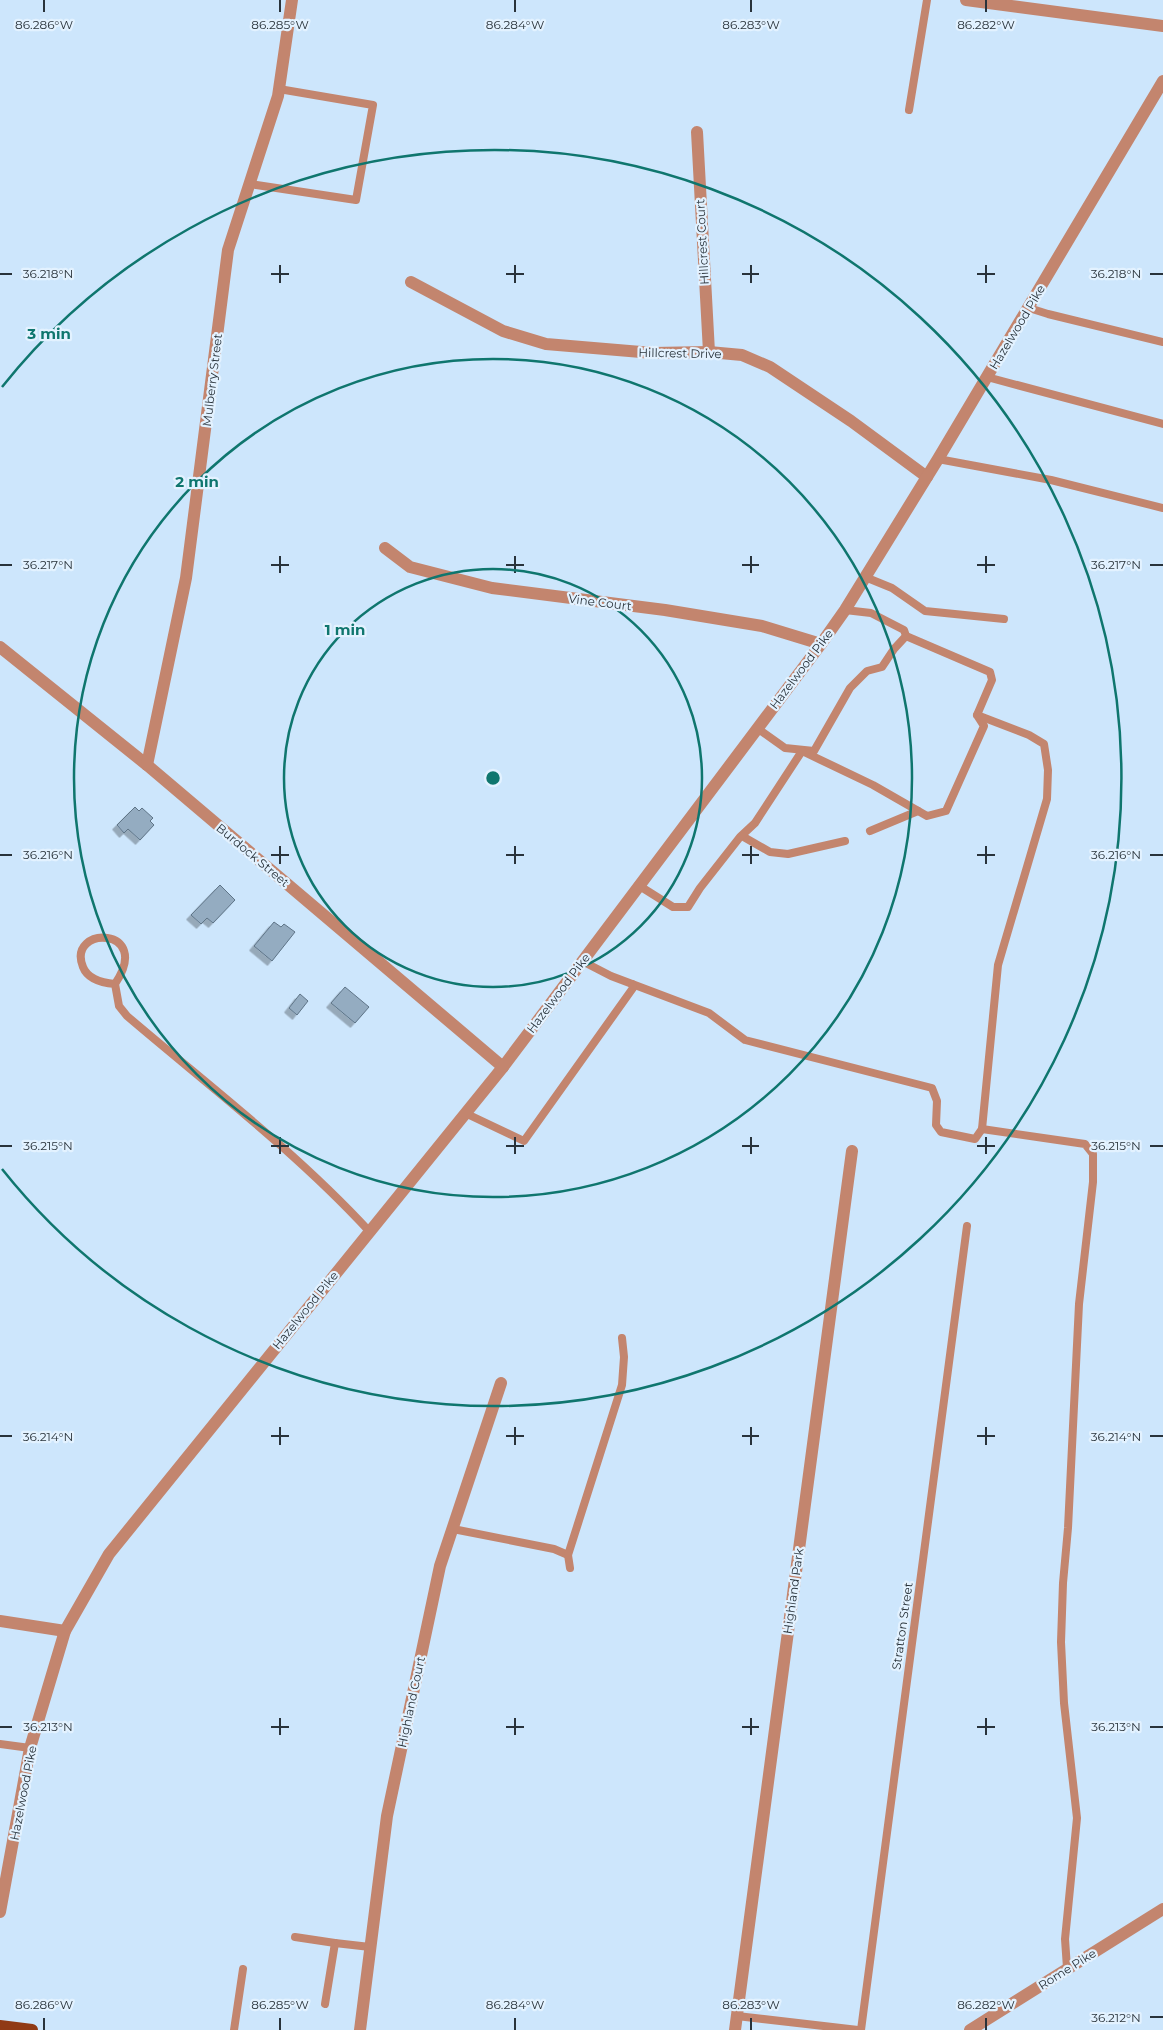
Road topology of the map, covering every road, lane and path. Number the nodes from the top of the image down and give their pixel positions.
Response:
1 (292, 0) edge
2 (927, 0) edge
3 (966, 0) edge
4 (971, 0) edge
5 (1163, 26) edge
6 (1163, 81) edge
7 (279, 89) junction
8 (909, 110) dead end
9 (697, 132) dead end
10 (250, 184) junction
11 (411, 282) dead end
12 (1029, 308) junction
13 (1163, 342) edge
14 (708, 352) junction
15 (987, 378) junction
16 (1163, 424) edge
17 (938, 459) junction
18 (927, 477) junction
19 (1163, 508) edge
20 (385, 548) dead end
21 (865, 577) junction
22 (845, 610) junction
23 (1004, 620) dead end
24 (906, 636) junction
25 (821, 644) junction
26 (0, 647) edge
27 (977, 715) junction
28 (757, 728) junction
29 (802, 751) junction
30 (146, 765) junction
31 (918, 811) junction
32 (870, 831) dead end
33 (742, 836) junction
34 (845, 841) dead end
35 (638, 885) junction
36 (582, 961) junction
37 (115, 984) junction
38 (632, 984) junction
39 (502, 1067) junction
40 (465, 1112) junction
41 (982, 1129) junction
42 (852, 1152) dead end
43 (967, 1226) dead end
44 (368, 1231) junction
45 (622, 1338) dead end
46 (501, 1383) dead end
47 (453, 1529) junction
48 (568, 1555) junction
49 (570, 1568) dead end
50 (0, 1621) edge
51 (65, 1631) junction
52 (0, 1744) edge
53 (30, 1748) junction
54 (1163, 1909) edge
55 (0, 1912) edge
56 (295, 1937) dead end
57 (335, 1943) junction
58 (370, 1947) junction
59 (1067, 1968) junction
60 (243, 1969) dead end
61 (325, 2004) dead end
62 (737, 2016) junction
63 (0, 2026) edge
64 (32, 2030) edge
65 (234, 2030) edge
66 (360, 2030) edge
67 (735, 2030) edge
68 (859, 2030) edge
69 (970, 2030) edge

1 - 7 street, Mulberry Street
2 - 8 lane
3 - 4 street
4 - 5 street
6 - 12 street, Hazelwood Pike
7 - 10 street, Mulberry Street
7 - 10 lane
9 - 14 street, Hillcrest Court
10 - 30 street, Mulberry Street
11 - 14 street, Hillcrest Drive
12 - 13 lane
12 - 15 street, Hazelwood Pike
14 - 18 street, Hillcrest Drive
15 - 16 lane
15 - 17 street, Hazelwood Pike
17 - 18 street, Hazelwood Pike
17 - 19 lane
18 - 21 street, Hazelwood Pike
20 - 25 street, Vine Court
21 - 22 street, Hazelwood Pike
21 - 23 lane
22 - 24 lane
22 - 25 street, Hazelwood Pike
24 - 27 lane
24 - 29 lane
25 - 28 street, Hazelwood Pike
26 - 30 street, Burdock Street
27 - 31 lane
27 - 41 lane
28 - 29 lane
28 - 35 street, Hazelwood Pike
29 - 31 lane
29 - 33 lane
30 - 39 street, Burdock Street
31 - 32 lane
33 - 34 lane
33 - 35 lane
35 - 36 street, Hazelwood Pike
36 - 38 lane
36 - 39 street, Hazelwood Pike
37 - 37 lane
37 - 44 lane
38 - 40 lane
38 - 41 lane
39 - 40 street, Hazelwood Pike
40 - 44 street, Hazelwood Pike
41 - 59 lane
42 - 62 street, Highland Park
43 - 68 lane, Stratton Street
44 - 51 street, Hazelwood Pike
45 - 48 lane
46 - 47 street, Highland Court
47 - 48 lane
47 - 58 street, Highland Court
48 - 49 lane
50 - 51 street
51 - 53 street, Hazelwood Pike
52 - 53 lane
53 - 55 street, Hazelwood Pike
54 - 59 street, Rome Pike
56 - 57 lane
57 - 58 lane
57 - 61 lane
58 - 66 street, Highland Court
59 - 69 street, Rome Pike
60 - 65 lane
62 - 67 street, Highland Park
62 - 68 lane
63 - 64 main road

